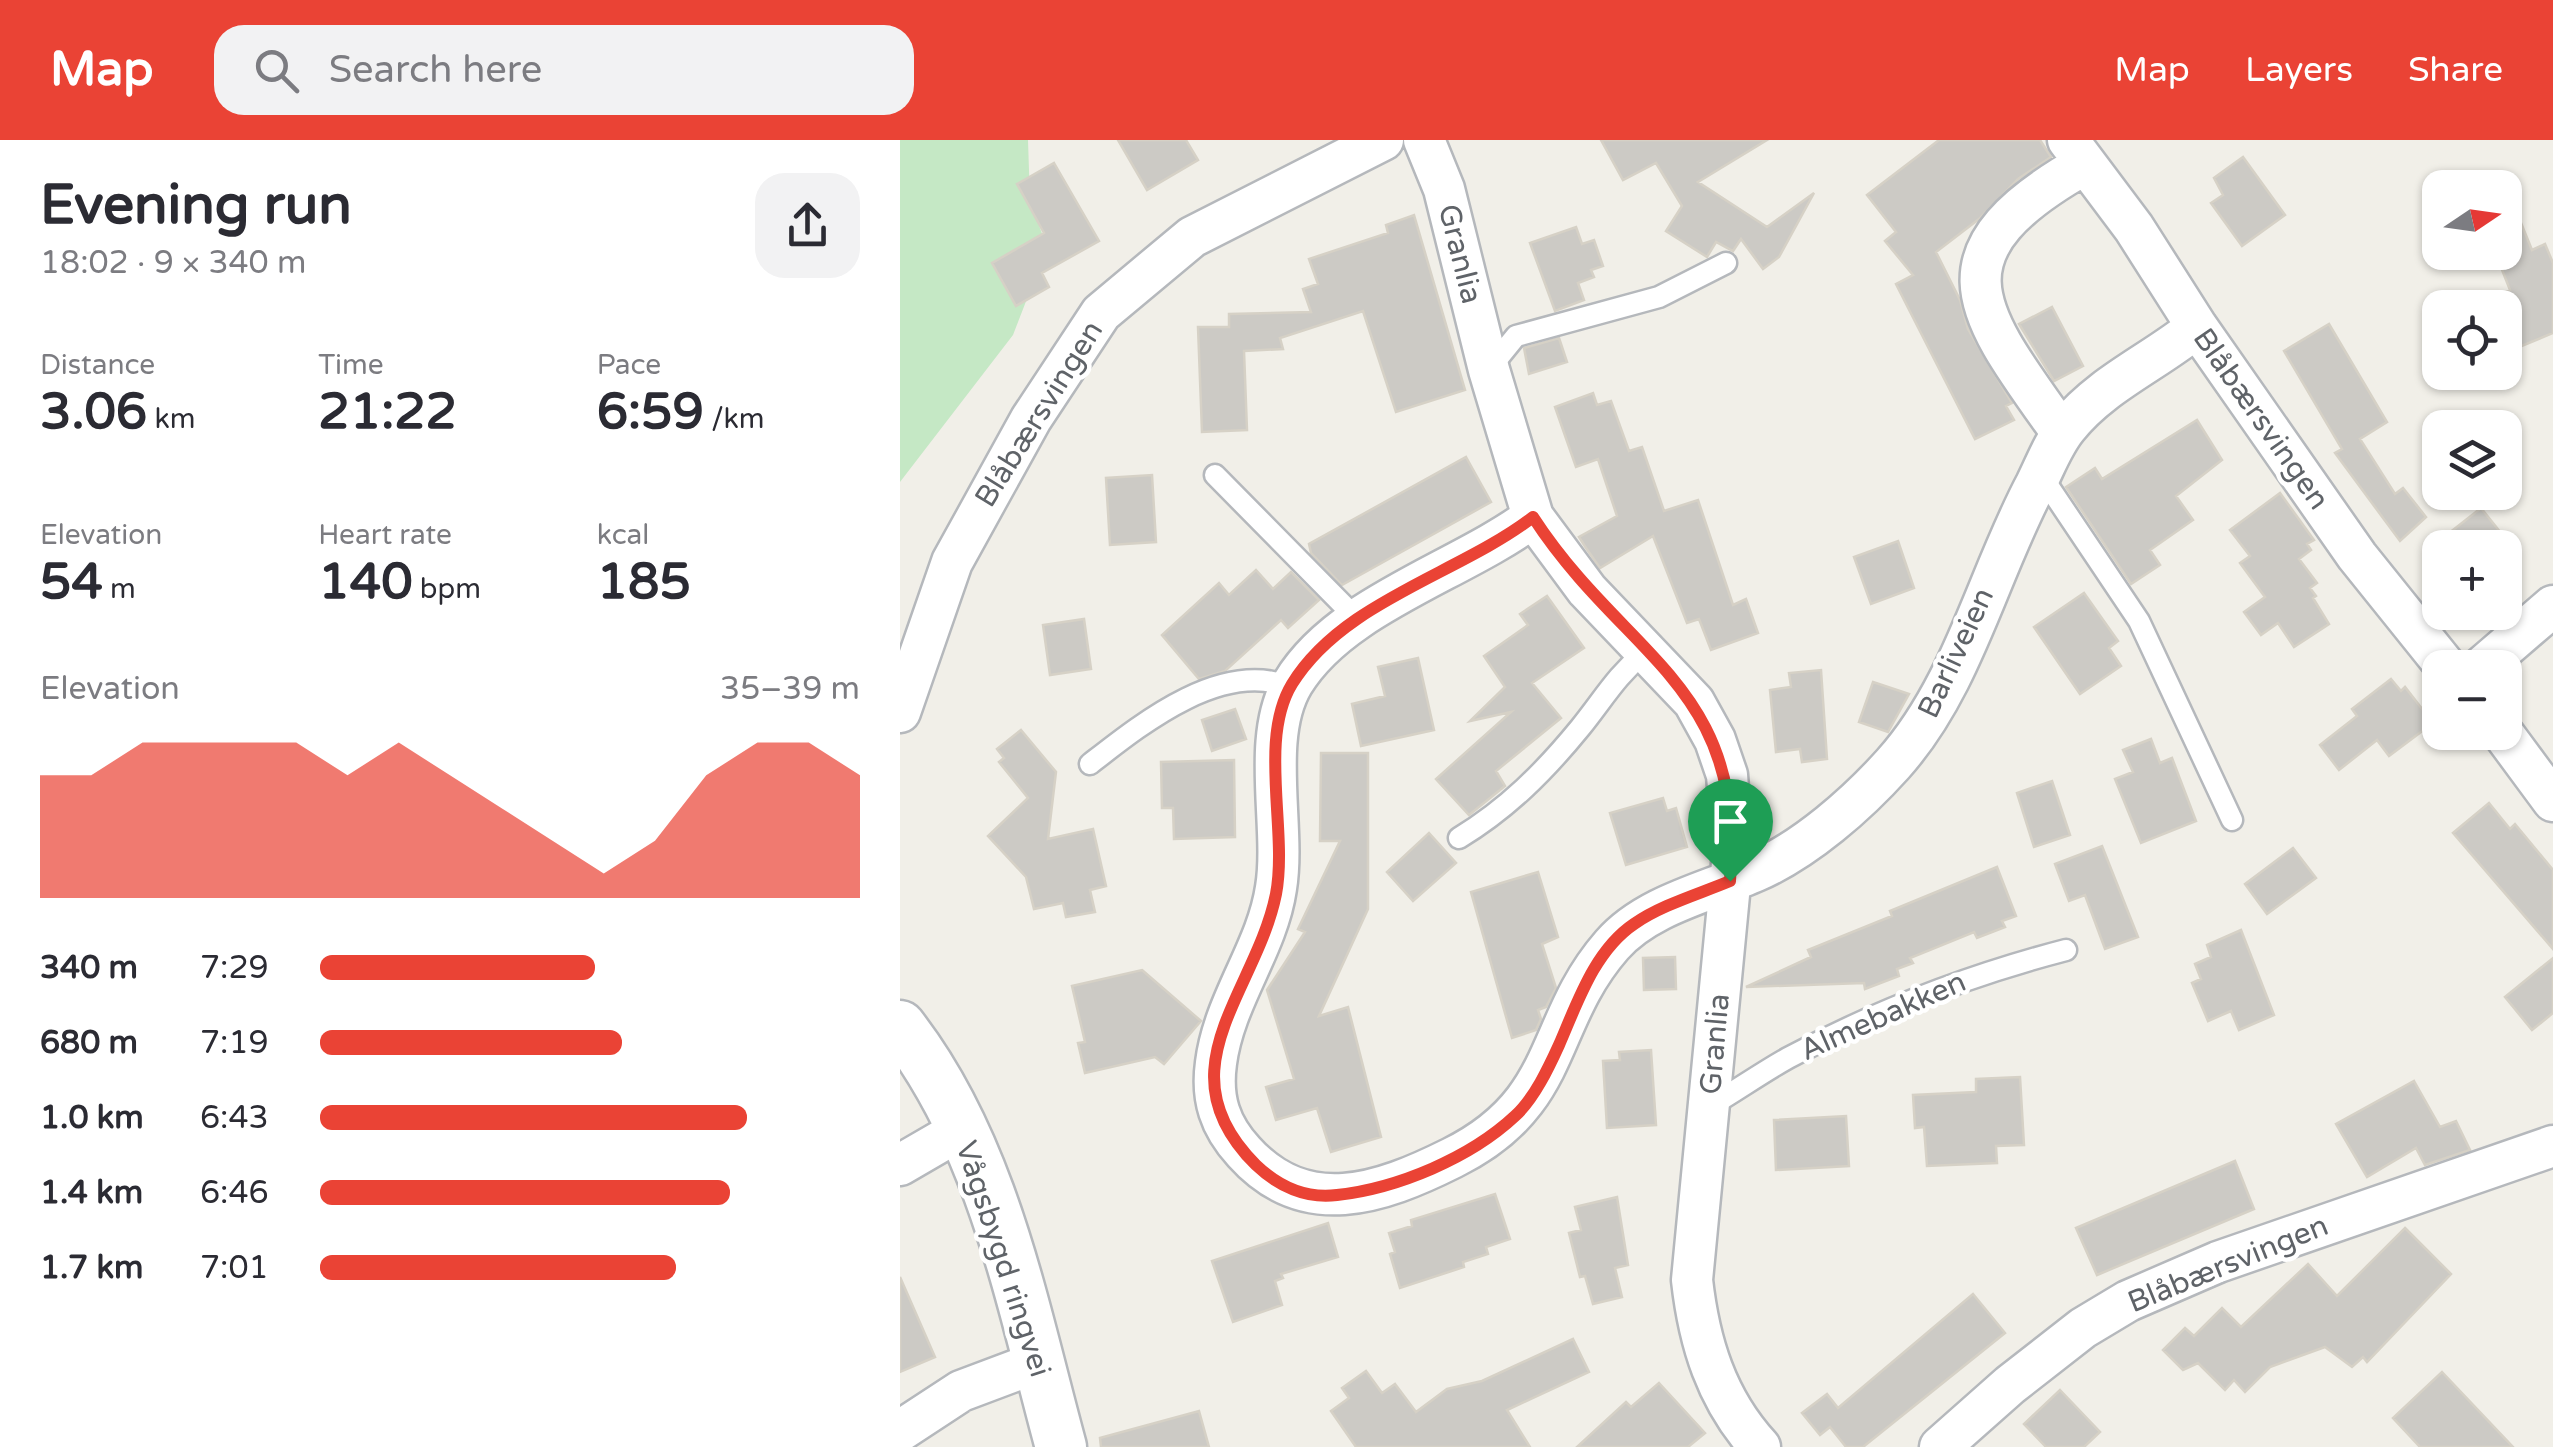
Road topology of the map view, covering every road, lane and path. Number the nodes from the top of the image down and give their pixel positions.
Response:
1 (1383, 140) edge
2 (1424, 140) edge
3 (2077, 152) edge
4 (1726, 263) dead end
5 (2196, 327) junction
6 (1489, 370) junction
7 (2062, 433) junction
8 (2041, 475) junction
9 (1215, 476) dead end
10 (1533, 517) junction
11 (2553, 606) edge
12 (1359, 621) junction
13 (2433, 650) edge
14 (2502, 650) edge
15 (1646, 651) junction
16 (1290, 686) junction
17 (900, 712) edge
18 (2516, 750) edge
19 (1090, 764) dead end
20 (2553, 800) edge
21 (2232, 820) dead end
22 (1459, 838) dead end
23 (1730, 881) junction
24 (2066, 950) dead end
25 (900, 1026) edge
26 (1710, 1106) junction
27 (962, 1129) junction
28 (2553, 1146) edge
29 (900, 1165) edge
30 (1038, 1362) junction
31 (900, 1431) edge
32 (1061, 1447) edge
33 (1760, 1447) edge
34 (1940, 1447) edge

1 - 17 street, Blåbærsvingen
2 - 6 street, Granlia
3 - 5 street, Blåbærsvingen
3 - 7 street, Blåbærsvingen
4 - 6 lane
5 - 7 street, Barliveien
5 - 13 street, Blåbærsvingen
6 - 10 street, Granlia
7 - 8 street, Barliveien
8 - 21 lane
8 - 23 street, Barliveien
9 - 12 lane
10 - 12 street, Barliveien
10 - 15 street, Granlia
11 - 14 street
12 - 16 street, Barliveien
15 - 22 lane
15 - 23 street, Granlia
16 - 19 lane
16 - 23 street, Barliveien
18 - 20 street
23 - 26 street, Granlia
24 - 26 lane, Almebakken
25 - 27 street, Vågsbygd ringvei
26 - 33 street, Granlia
27 - 29 street
27 - 30 street, Vågsbygd ringvei
28 - 34 street, Blåbærsvingen
30 - 31 street
30 - 32 street, Vågsbygd ringvei

